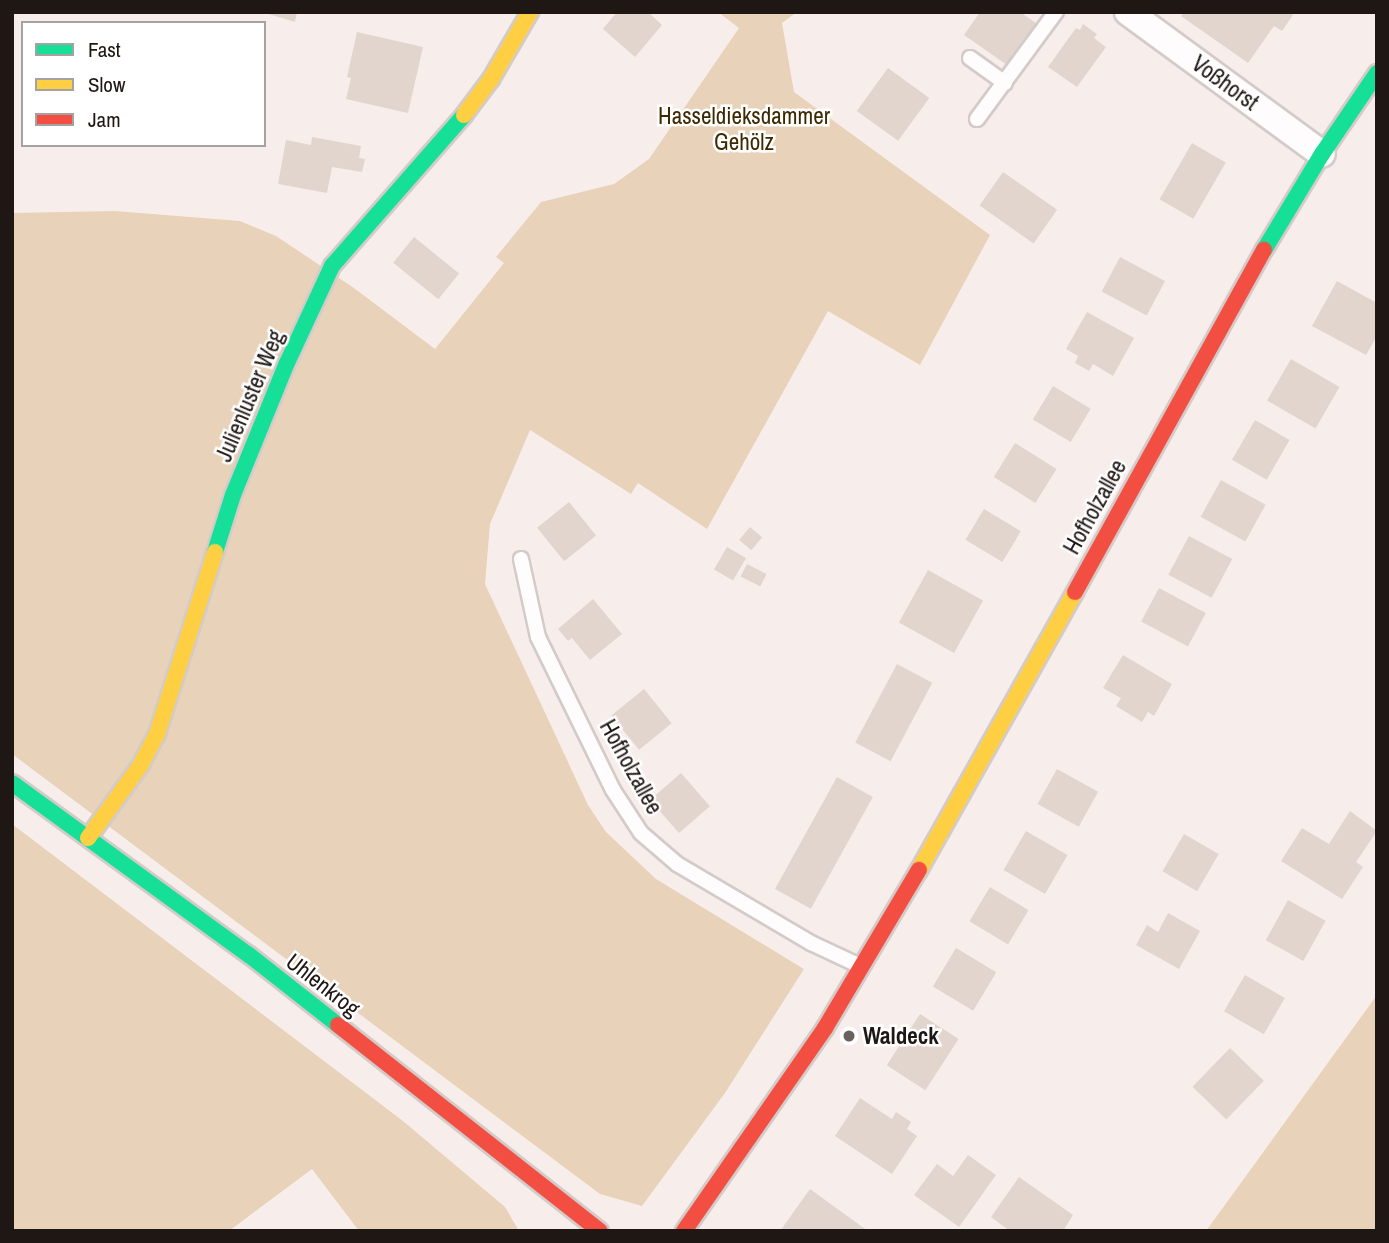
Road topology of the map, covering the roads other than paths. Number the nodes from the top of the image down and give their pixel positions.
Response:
1 (530, 12) edge
2 (1056, 12) edge
3 (1128, 12) edge
4 (970, 58) dead end
5 (1377, 74) edge
6 (1005, 83) junction
7 (977, 119) dead end
8 (1322, 154) junction
9 (521, 559) dead end
10 (12, 783) edge
11 (88, 838) junction
12 (862, 967) junction
13 (600, 1231) edge
14 (684, 1231) edge

1 - 11 street, Julienluster Weg
2 - 6 lane
3 - 8 street, Voßhorst
4 - 6 lane
5 - 8 street, Hofholzallee
6 - 7 lane
8 - 12 street, Hofholzallee
9 - 12 lane, Hofholzallee
10 - 11 street, Uhlenkrog
11 - 13 street, Uhlenkrog
12 - 14 street, Hofholzallee

